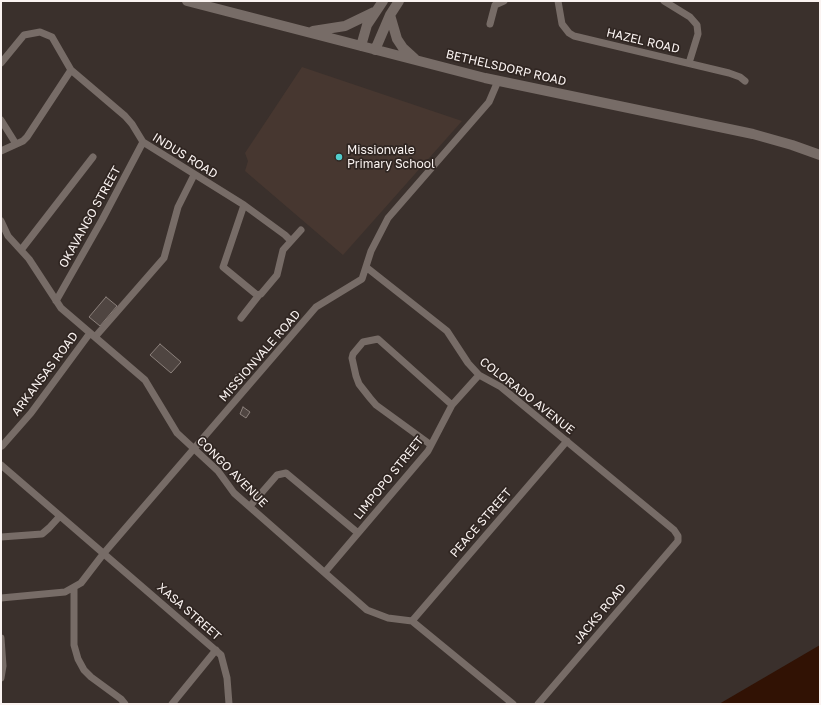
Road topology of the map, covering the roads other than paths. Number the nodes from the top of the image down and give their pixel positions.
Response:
1 (187, 1) edge
2 (382, 1) edge
3 (399, 1) edge
4 (504, 1) edge
5 (558, 1) edge
6 (664, 1) edge
7 (374, 12) junction
8 (390, 15) junction
9 (490, 24) dead end
10 (301, 31) junction
11 (361, 46) junction
12 (375, 50) junction
13 (419, 62) junction
14 (1, 63) edge
15 (689, 63) junction
16 (71, 70) junction
17 (498, 81) junction
18 (745, 81) dead end
19 (1, 120) edge
20 (143, 142) junction
21 (16, 144) junction
22 (1, 151) edge
23 (820, 156) edge
24 (93, 157) dead end
25 (194, 176) junction
26 (244, 205) junction
27 (1, 221) edge
28 (301, 230) dead end
29 (291, 242) junction
30 (21, 250) junction
31 (366, 267) junction
32 (259, 295) junction
33 (56, 301) junction
34 (241, 318) dead end
35 (92, 335) junction
36 (479, 375) junction
37 (452, 405) junction
38 (567, 441) junction
39 (431, 445) junction
40 (2, 446) dead end
41 (194, 450) junction
42 (1, 465) edge
43 (250, 506) junction
44 (60, 516) junction
45 (358, 533) junction
46 (1, 537) edge
47 (679, 538) joint
48 (104, 553) junction
49 (325, 572) junction
50 (74, 588) junction
51 (1, 598) edge
52 (412, 621) junction
53 (1, 638) edge
54 (216, 650) junction
55 (1, 678) edge
56 (125, 704) edge
57 (172, 704) edge
58 (229, 704) edge
59 (513, 704) edge
60 (538, 704) edge

1 - 10 main road, BETHELSDORP ROAD
2 - 7 main road
3 - 8 main road
4 - 9 street
5 - 15 street, HAZEL ROAD
6 - 15 street
7 - 10 main road
7 - 11 main road
8 - 12 main road
8 - 13 main road
10 - 11 main road, BETHELSDORP ROAD
11 - 12 main road, BETHELSDORP ROAD
12 - 13 main road, BETHELSDORP ROAD
13 - 17 main road, BETHELSDORP ROAD
14 - 16 street, INDUS ROAD
15 - 18 street, HAZEL ROAD
16 - 20 street, INDUS ROAD
16 - 21 street
17 - 23 main road, BETHELSDORP ROAD
17 - 31 street, MISSIONVALE ROAD
19 - 21 street
20 - 25 street, INDUS ROAD
20 - 33 street, OKAVANGO STREET
21 - 22 street
24 - 30 street
25 - 26 street, INDUS ROAD
25 - 35 street, ARKANSAS ROAD
26 - 29 street, INDUS ROAD
26 - 32 street
27 - 30 street, CONGO AVENUE
28 - 29 street
29 - 32 street
30 - 33 street, CONGO AVENUE
31 - 36 street, COLORADO AVENUE
31 - 41 street, MISSIONVALE ROAD
32 - 34 street
33 - 35 street, CONGO AVENUE
35 - 40 street, ARKANSAS ROAD
35 - 41 street, CONGO AVENUE
36 - 37 street, LIMPOPO STREET
36 - 38 street, COLORADO AVENUE
37 - 39 street, LIMPOPO STREET
37 - 39 street
38 - 47 street, COLORADO AVENUE
38 - 52 street, PEACE STREET
39 - 45 street, LIMPOPO STREET
41 - 43 street, CONGO AVENUE
41 - 48 street, MISSIONVALE ROAD
42 - 44 street, XASA STREET
43 - 45 street
43 - 49 street, CONGO AVENUE
44 - 46 street
44 - 48 street, XASA STREET
45 - 49 street, LIMPOPO STREET
47 - 60 street, JACKS ROAD
48 - 50 street, MISSIONVALE ROAD
48 - 54 street, XASA STREET
49 - 52 street, CONGO AVENUE
50 - 51 street
50 - 56 street
52 - 59 street
53 - 55 street
54 - 57 street
54 - 58 street, XASA STREET

